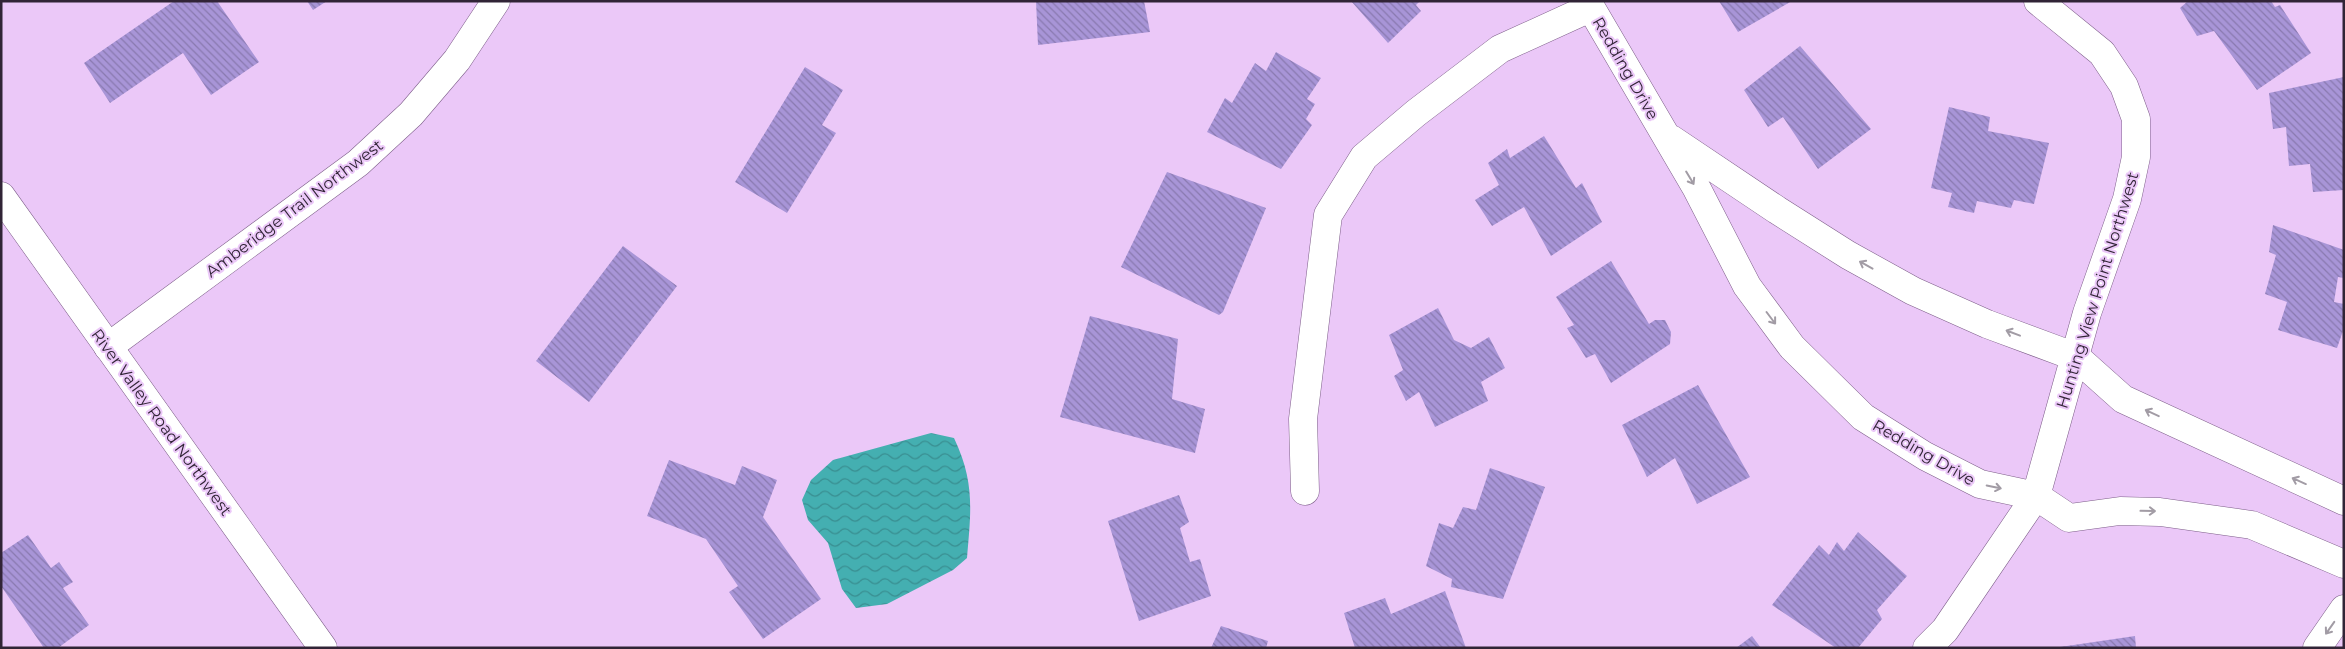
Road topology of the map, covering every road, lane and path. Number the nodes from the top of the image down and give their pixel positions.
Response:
1 (496, 1) edge
2 (2038, 1) edge
3 (1589, 5) edge
4 (1666, 136) junction
5 (1, 196) edge
6 (108, 347) junction
7 (2076, 357) junction
8 (1305, 491) dead end
9 (2036, 496) junction
10 (2344, 501) edge
11 (2344, 564) edge
12 (2344, 609) edge
13 (324, 648) edge
14 (1927, 648) edge
15 (2317, 648) edge

1 - 6 street, Amberidge Trail Northwest
2 - 7 street, Hunting View Point Northwest
3 - 4 street, Redding Drive
3 - 8 street
7 -> 4 street, Redding Drive
4 -> 9 street, Redding Drive
5 - 6 street, River Valley Road Northwest
6 - 13 street, River Valley Road Northwest
7 - 9 street, Hunting View Point Northwest
10 -> 7 street, Redding Drive
9 -> 11 street, Redding Drive
9 - 14 street, Hunting View Point Northwest
12 -> 15 street

